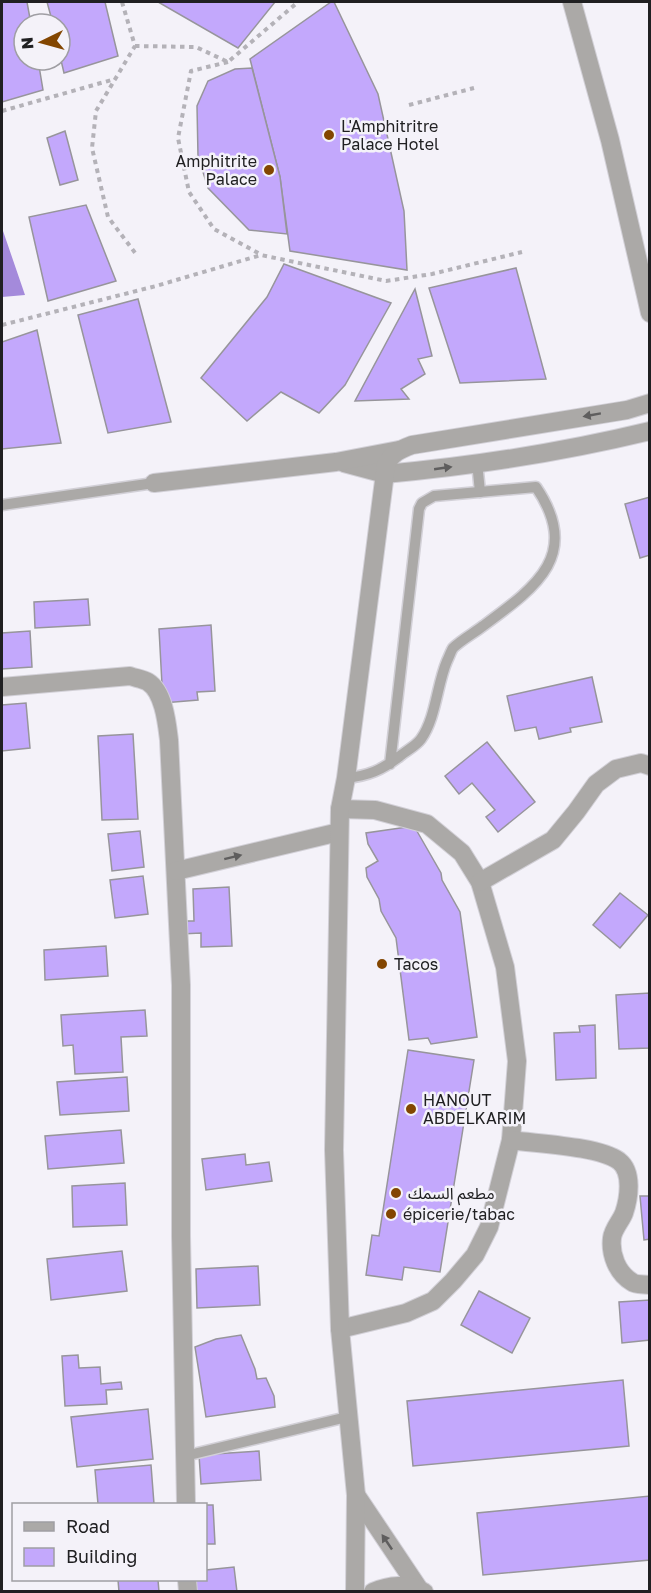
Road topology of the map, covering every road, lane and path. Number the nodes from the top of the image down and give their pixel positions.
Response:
1 (122, 2) edge
2 (298, 2) edge
3 (573, 2) edge
4 (135, 46) junction
5 (228, 62) junction
6 (116, 79) junction
7 (474, 88) dead end
8 (409, 105) dead end
9 (2, 111) edge
10 (522, 252) dead end
11 (136, 254) dead end
12 (261, 255) junction
13 (650, 314) edge
14 (2, 325) edge
15 (650, 404) edge
16 (650, 431) edge
17 (399, 450) junction
18 (336, 462) junction
19 (477, 462) junction
20 (385, 474) junction
21 (154, 483) joint
22 (480, 492) junction
23 (2, 505) edge
24 (2, 687) edge
25 (390, 764) junction
26 (650, 765) edge
27 (346, 778) junction
28 (340, 809) junction
29 (339, 832) junction
30 (176, 871) junction
31 (480, 882) junction
32 (511, 1140) junction
33 (650, 1285) edge
34 (340, 1329) junction
35 (347, 1417) junction
36 (185, 1456) junction
37 (356, 1495) junction
38 (186, 1503) edge
39 (421, 1590) edge
40 (355, 1592) edge
41 (373, 1592) edge

1 - 4 path
2 - 5 path
3 - 13 street
4 - 5 path
4 - 6 path
5 - 12 path
6 - 9 path
6 - 11 path
7 - 8 path
10 - 12 path
12 - 14 path
15 -> 17 street
16 - 19 street
17 - 18 street
17 - 20 street
18 - 20 street
18 - 21 street
20 -> 19 street
19 - 22 lane
20 - 27 street
21 - 23 lane
22 - 25 lane
22 - 25 lane
24 - 30 street
25 - 27 lane
26 - 31 street
27 - 28 street
28 - 29 street
28 - 31 street
30 -> 29 street
29 - 34 street
30 - 36 street
31 - 32 street
32 - 33 street
32 - 34 street
34 - 35 street
35 - 36 lane
35 - 37 street
36 - 38 street
39 -> 37 street
37 - 40 street
39 - 41 street

